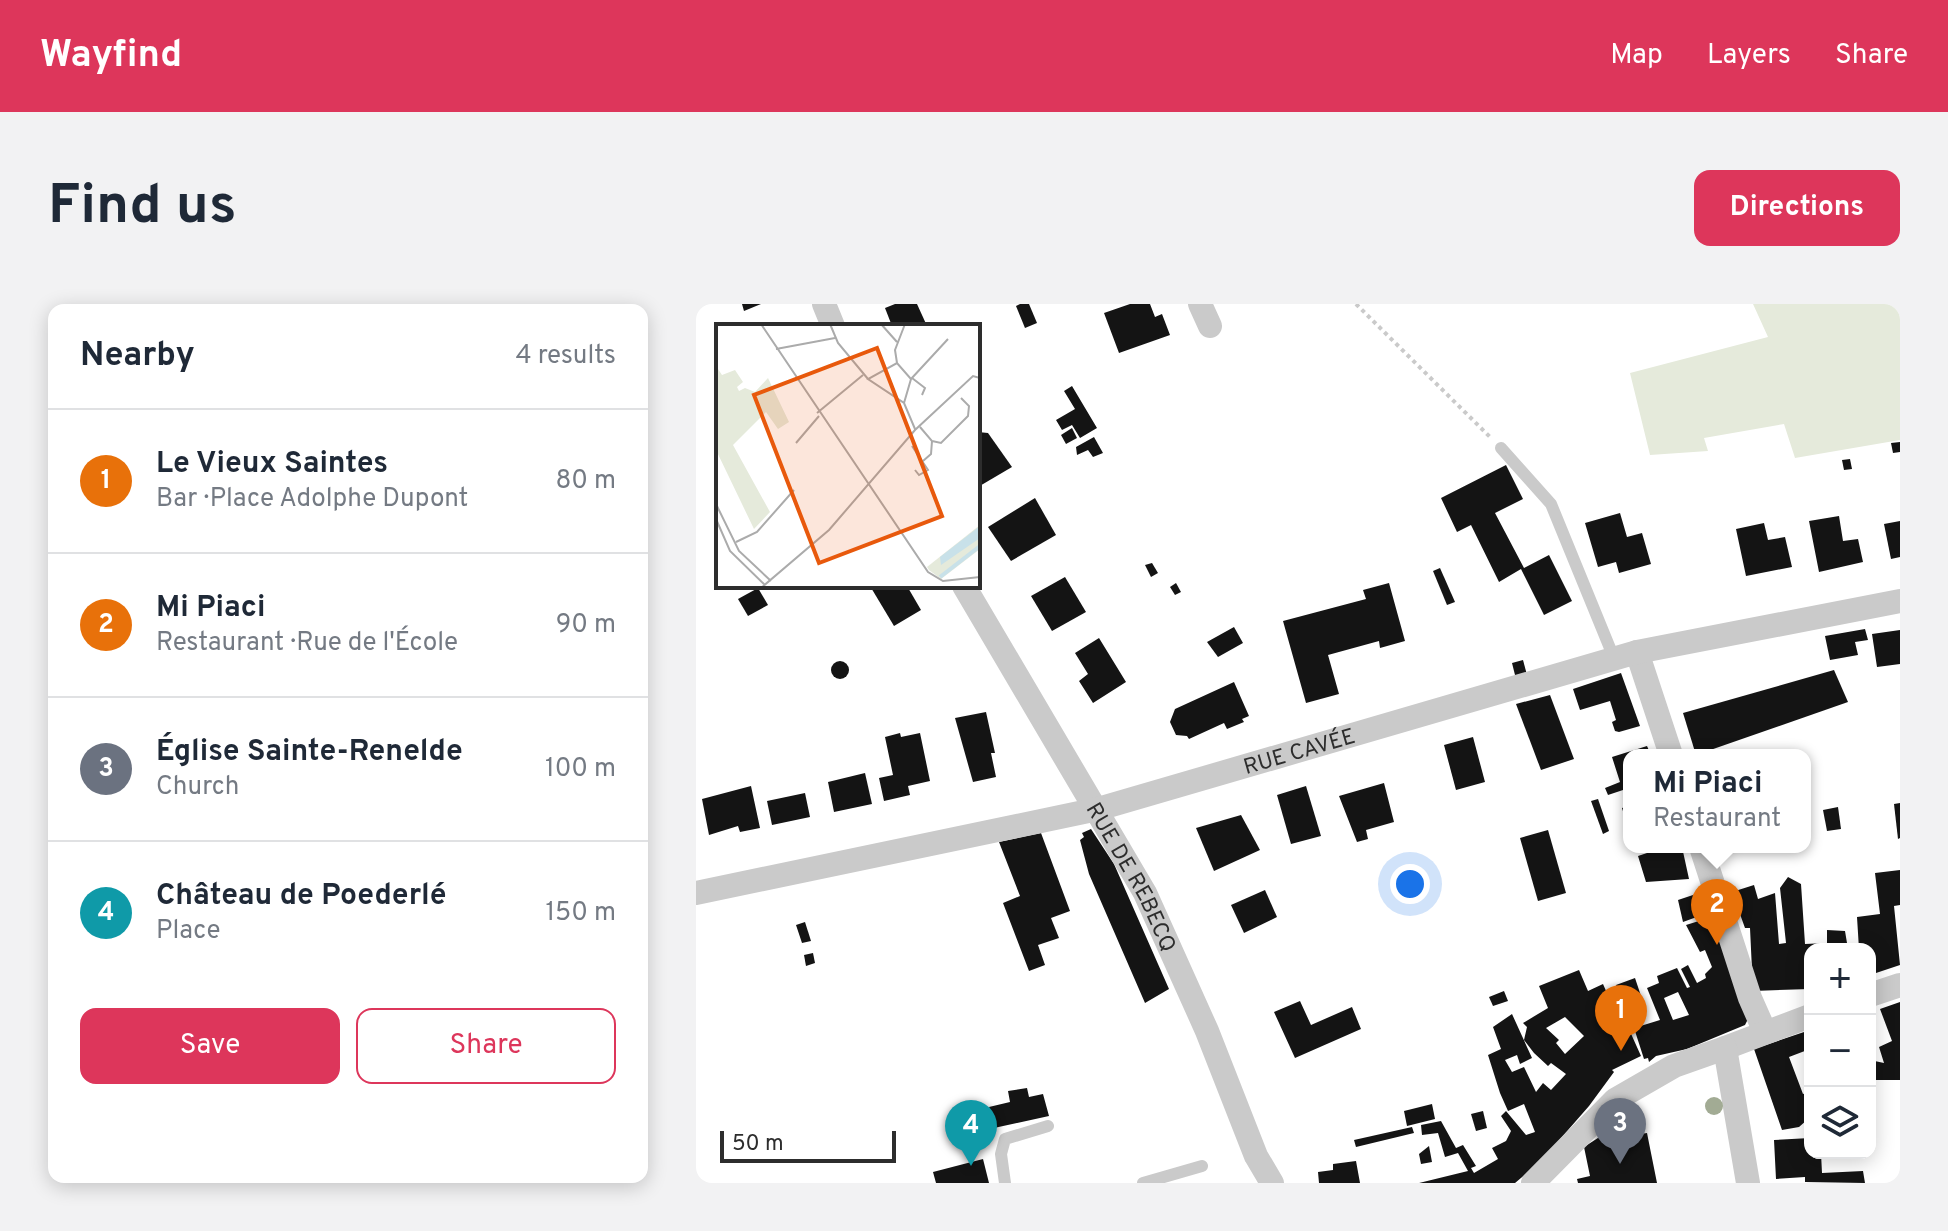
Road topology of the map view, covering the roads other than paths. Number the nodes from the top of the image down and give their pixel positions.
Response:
1 (824, 304) edge
2 (832, 324) edge
3 (1501, 448) road end
4 (965, 588) edge
5 (1900, 601) edge
6 (1626, 655) junction
7 (1668, 749) edge
8 (1098, 809) junction
9 (1703, 853) edge
10 (696, 893) edge
11 (1900, 985) edge
12 (1876, 993) edge
13 (1804, 1018) edge
14 (1765, 1032) junction
15 (1725, 1048) junction
16 (1048, 1126) dead end
17 (1202, 1166) dead end
18 (1005, 1183) edge
19 (1143, 1183) edge
20 (1272, 1183) edge
21 (1533, 1183) edge
22 (1748, 1183) edge

1 - 2 street
3 - 6 lane
4 - 8 street, RUE DE REBECQ
5 - 6 street, RUE CAVÉE
6 - 7 street
6 - 8 street, RUE CAVÉE
8 - 10 street, RUE CAVÉE
8 - 20 street, RUE DE REBECQ
9 - 14 street
11 - 12 street
13 - 14 street
14 - 15 street
15 - 21 street
15 - 22 street
16 - 18 lane
17 - 19 lane

